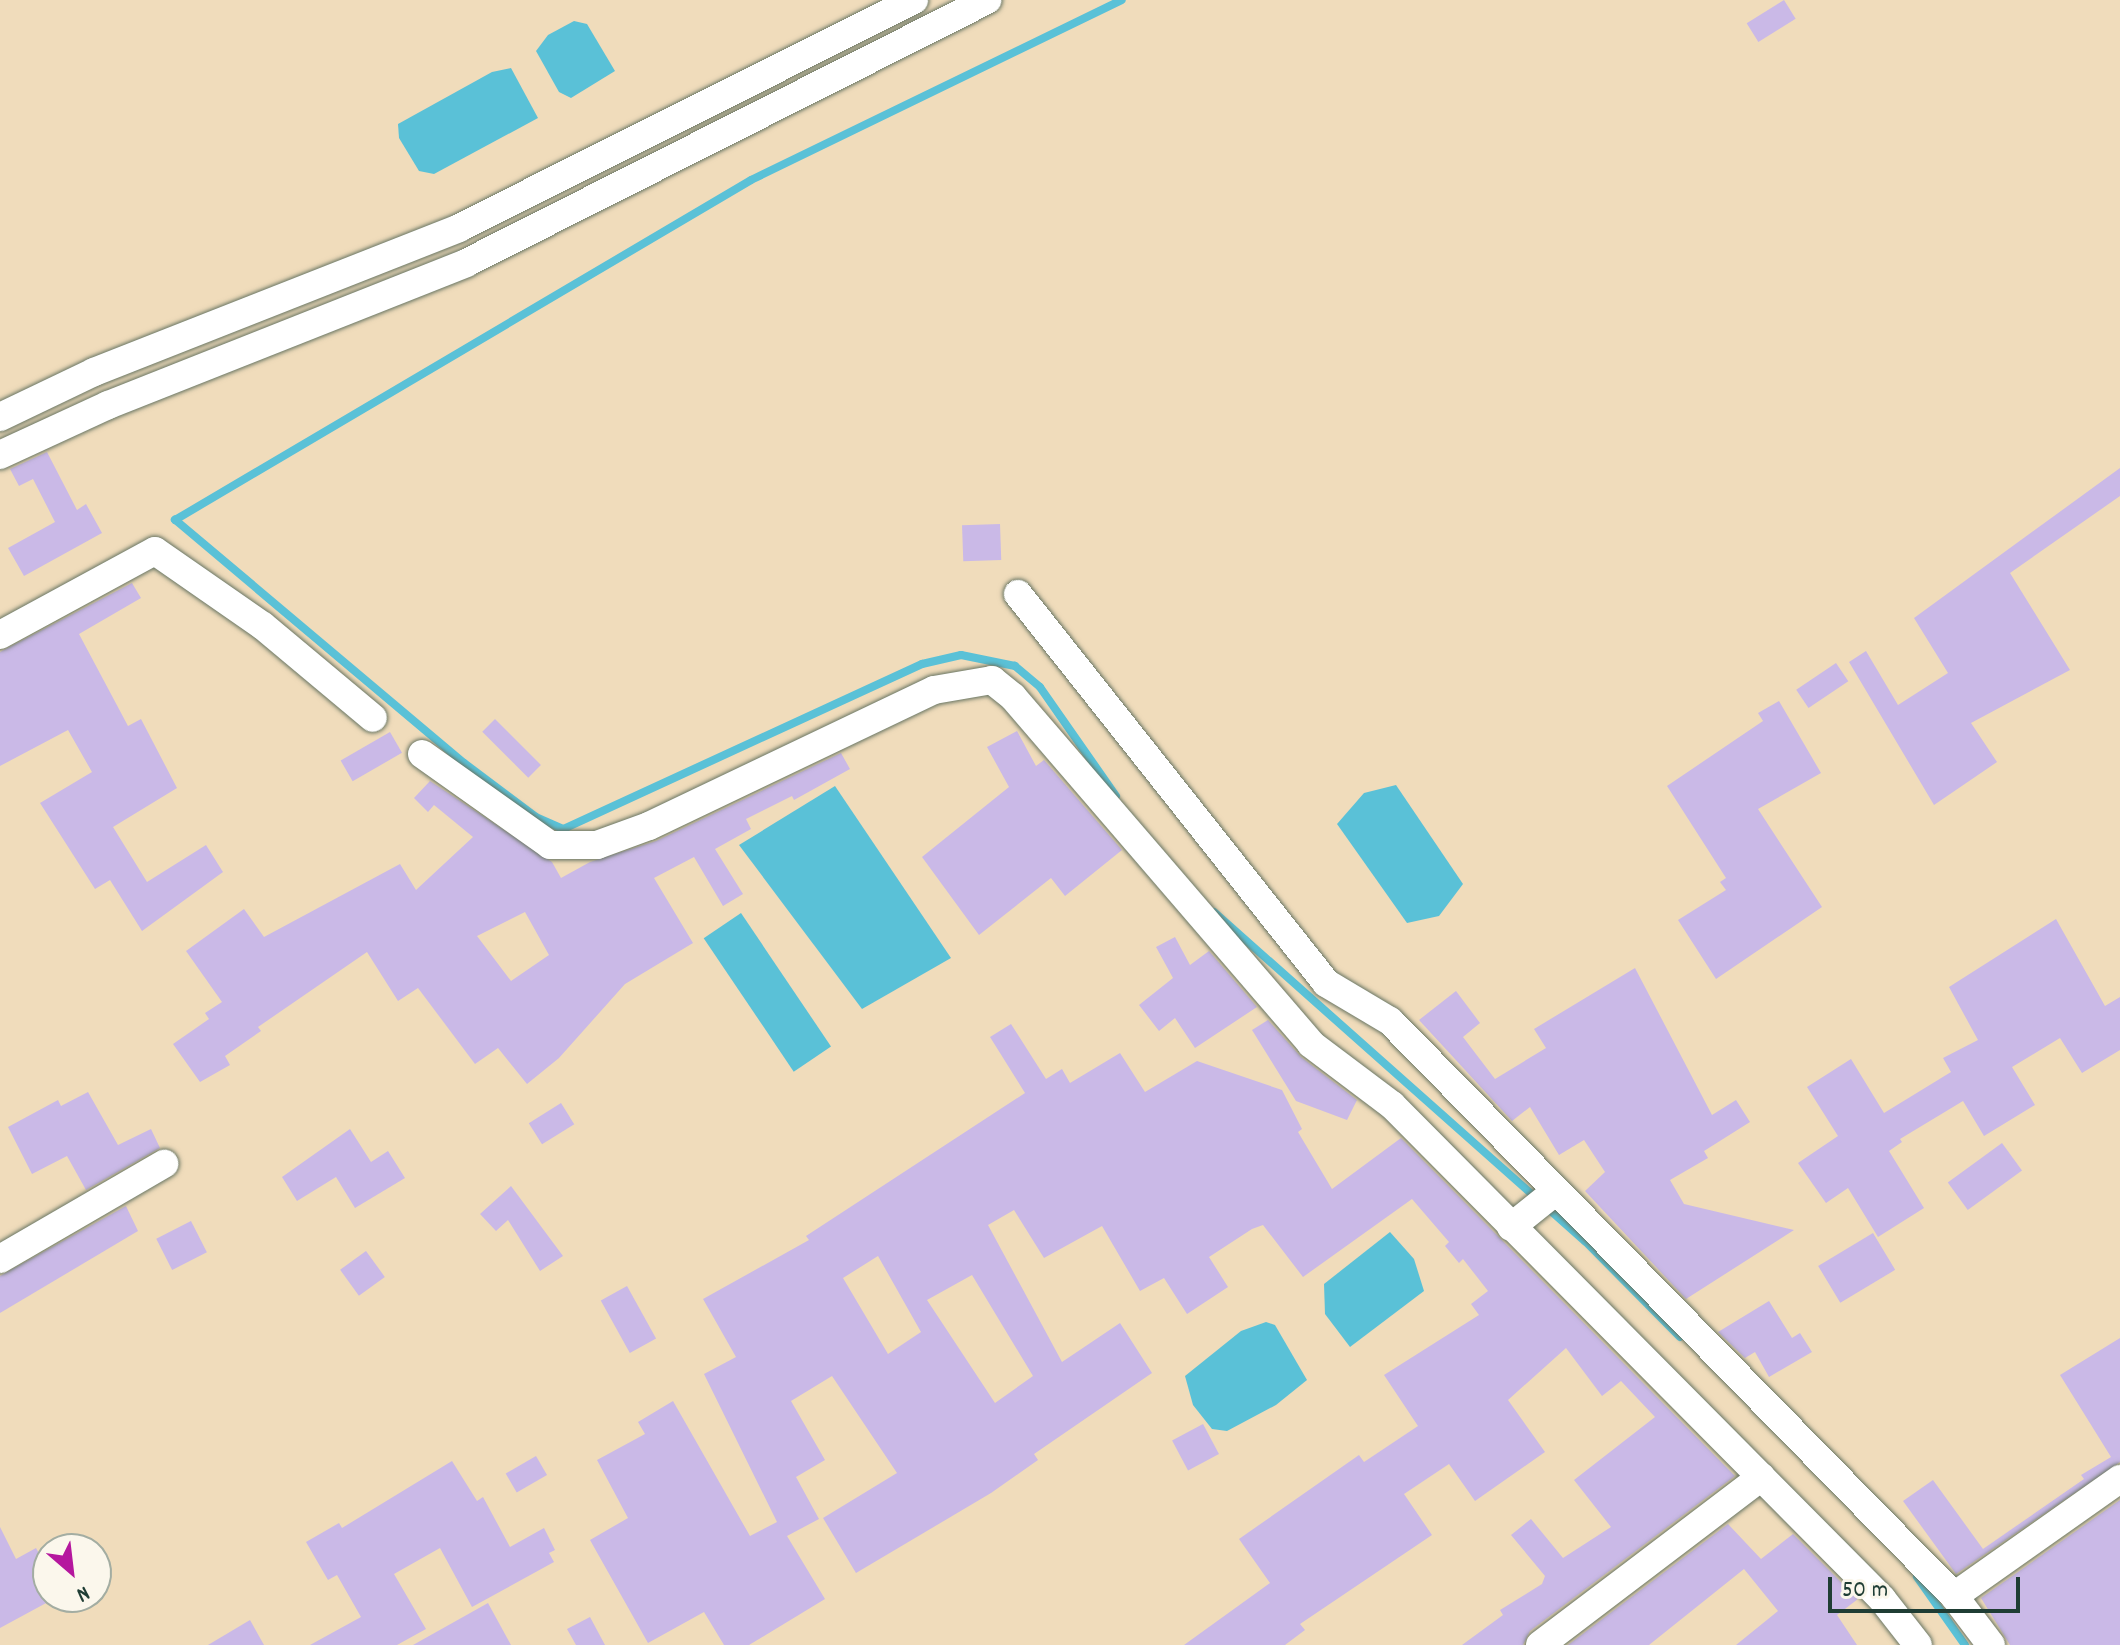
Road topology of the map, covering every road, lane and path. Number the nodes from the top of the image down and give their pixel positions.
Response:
1 (914, 0) edge
2 (987, 0) edge
3 (0, 417) edge
4 (0, 455) edge
5 (1018, 594) dead end
6 (0, 635) edge
7 (373, 718) dead end
8 (422, 754) dead end
9 (164, 1164) dead end
10 (1556, 1191) junction
11 (1511, 1227) junction
12 (0, 1259) edge
13 (1761, 1477) junction
14 (2120, 1479) edge
15 (1954, 1596) junction
16 (1540, 1645) edge
17 (1918, 1645) edge
18 (1991, 1645) edge

1 - 3 street
2 - 4 street
5 - 10 street
6 - 7 street
8 - 11 street
9 - 12 street
10 - 11 street
10 - 15 street
11 - 13 street
13 - 16 street
13 - 17 street
14 - 15 street
15 - 18 street

